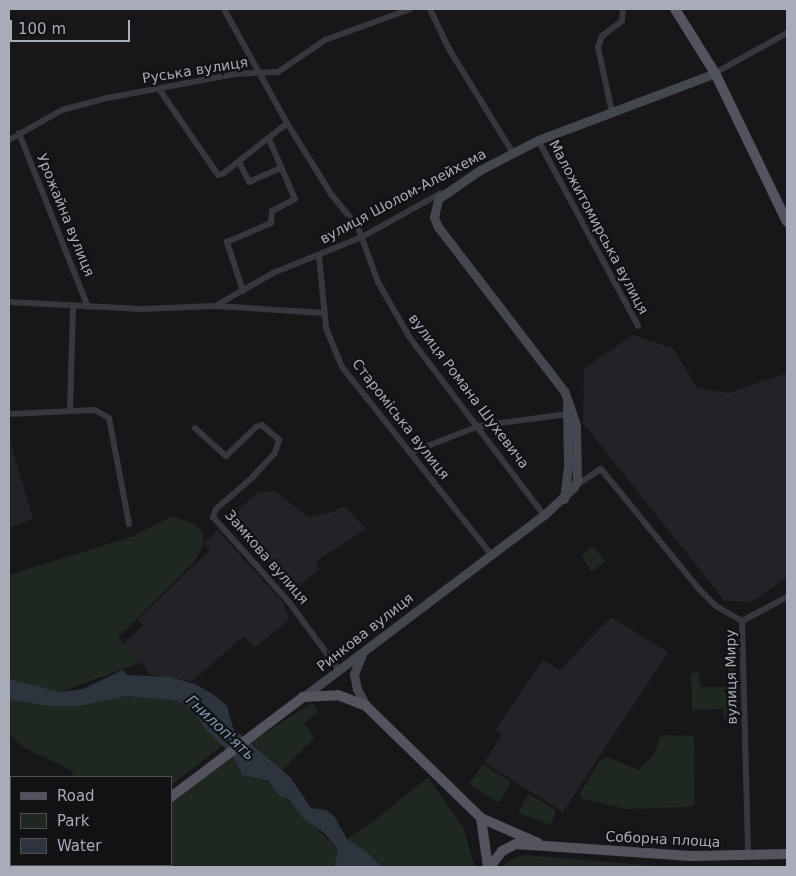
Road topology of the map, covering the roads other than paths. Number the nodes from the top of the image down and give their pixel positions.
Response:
1 (224, 9) edge
2 (410, 9) edge
3 (430, 9) edge
4 (623, 9) edge
5 (675, 9) edge
6 (787, 33) edge
7 (260, 72) junction
8 (715, 73) junction
9 (160, 89) junction
10 (612, 112) junction
11 (287, 123) junction
12 (19, 133) junction
13 (269, 139) junction
14 (9, 140) edge
15 (538, 140) junction
16 (514, 153) junction
17 (240, 162) junction
18 (281, 168) junction
19 (445, 192) junction
20 (787, 222) edge
21 (362, 237) junction
22 (319, 256) junction
23 (243, 292) junction
24 (9, 302) edge
25 (216, 306) junction
26 (73, 307) junction
27 (88, 308) junction
28 (325, 313) junction
29 (638, 326) dead end
30 (567, 399) junction
31 (70, 410) junction
32 (9, 414) edge
33 (568, 414) junction
34 (480, 426) junction
35 (196, 428) dead end
36 (412, 452) junction
37 (574, 488) junction
38 (564, 499) junction
39 (544, 515) junction
40 (130, 524) dead end
41 (491, 554) junction
42 (787, 597) edge
43 (742, 621) junction
44 (363, 652) junction
45 (339, 670) junction
46 (304, 698) junction
47 (366, 706) junction
48 (172, 796) edge
49 (481, 818) junction
50 (538, 843) junction
51 (787, 854) edge
52 (748, 855) junction
53 (489, 867) edge

1 - 7 street, вулиця Романа Шухевича
2 - 7 street, Руська вулиця
3 - 16 street
4 - 10 street
5 - 8 main road
6 - 8 street
7 - 9 street, Руська вулиця
7 - 11 street, вулиця Романа Шухевича
8 - 10 main road, вулиця Шолом-Алейхема
8 - 20 main road
9 - 12 street, Руська вулиця
9 - 17 street
10 - 15 main road, вулиця Шолом-Алейхема
11 - 13 street
11 - 21 street, вулиця Романа Шухевича
12 - 14 street, Руська вулиця
12 - 27 street, Урожайна вулиця
13 - 17 street
13 - 18 street
15 - 16 main road, вулиця Шолом-Алейхема
15 - 29 street, Маложитомирська вулиця
16 - 19 main road, вулиця Шолом-Алейхема
17 - 18 street
18 - 23 street
19 - 21 street, вулиця Шолом-Алейхема
19 - 30 main road
21 - 22 street, вулиця Шолом-Алейхема
21 - 34 street, вулиця Романа Шухевича
22 - 23 street, вулиця Шолом-Алейхема
22 - 28 street, Староміська вулиця
23 - 25 street, вулиця Шолом-Алейхема
24 - 26 street, вулиця Шолом-Алейхема
25 - 27 street, вулиця Шолом-Алейхема
25 - 28 street
26 - 27 street, вулиця Шолом-Алейхема
26 - 31 street
28 - 36 street, Староміська вулиця
30 - 33 main road
30 - 37 main road
31 - 32 street
31 - 40 street
33 - 34 street
33 - 38 main road
34 - 36 street
34 - 39 street, вулиця Романа Шухевича
35 - 45 street, Замкова вулиця
36 - 41 street, Староміська вулиця
37 - 38 main road, Ринкова вулиця
37 - 43 street, вулиця Миру
38 - 39 main road, Ринкова вулиця
39 - 41 main road, Ринкова вулиця
41 - 44 main road, Ринкова вулиця
42 - 43 street
43 - 52 street, вулиця Миру
44 - 45 main road, Ринкова вулиця
44 - 47 main road
45 - 46 main road, Ринкова вулиця
46 - 47 main road
46 - 48 main road, Ринкова вулиця
47 - 49 main road
49 - 50 main road, Соборна площа
49 - 53 main road
50 - 52 main road, Соборна площа
50 - 53 main road, Соборна площа
51 - 52 main road, Соборна площа

